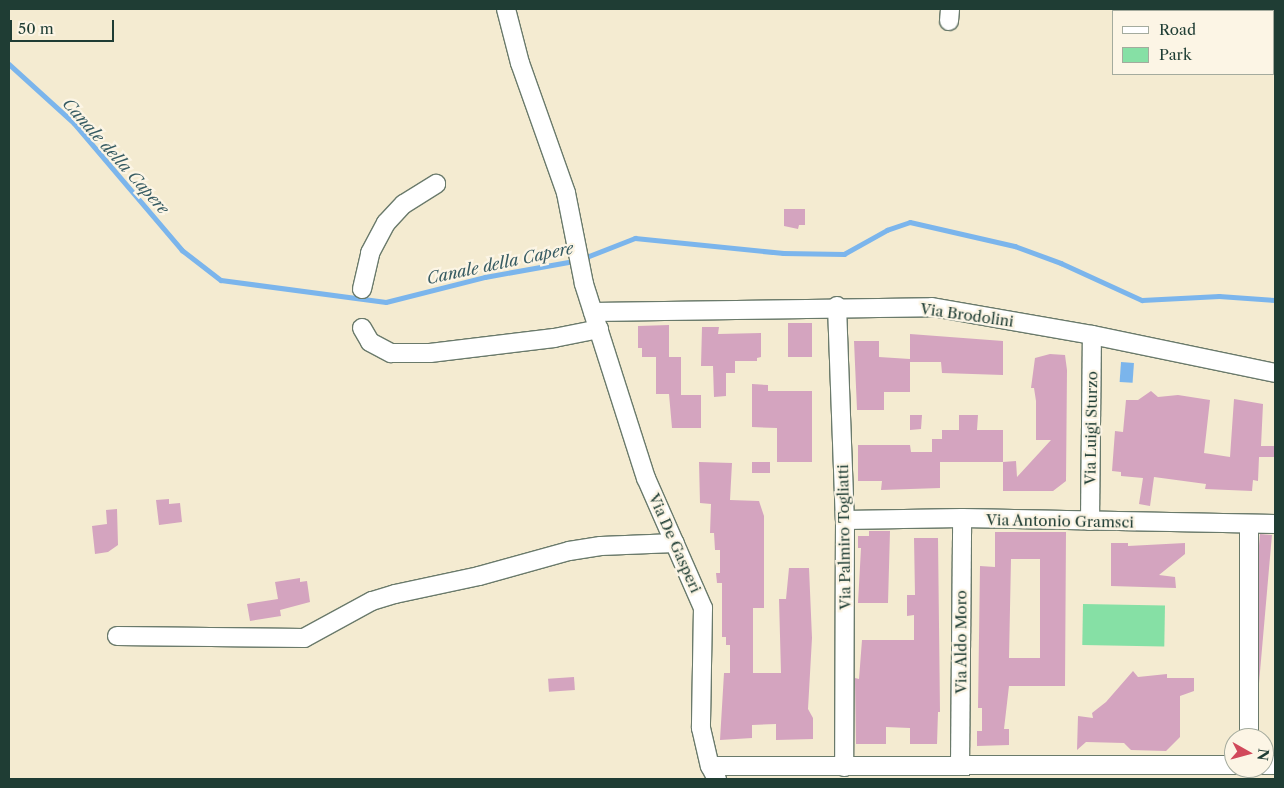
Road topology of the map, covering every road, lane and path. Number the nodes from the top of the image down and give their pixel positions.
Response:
1 (506, 9) edge
2 (436, 184) dead end
3 (362, 289) dead end
4 (837, 306) junction
5 (596, 320) junction
6 (362, 328) dead end
7 (1092, 334) junction
8 (1275, 373) edge
9 (962, 518) junction
10 (845, 520) junction
11 (1090, 521) junction
12 (1275, 524) edge
13 (1250, 525) junction
14 (675, 543) junction
15 (117, 636) dead end
16 (1249, 728) edge
17 (960, 766) junction
18 (1224, 766) edge
19 (844, 767) junction
20 (714, 773) edge
21 (1093, 773) edge

1 - 5 street, Via De Gasperi
2 - 3 street
4 - 5 street, Via Brodolini
4 - 7 street, Via Brodolini
4 - 10 street, Via Palmiro Togliatti
5 - 6 street, Via Brodolini
5 - 14 street, Via De Gasperi
7 - 8 street, Via Brodolini
7 - 11 street, Via Luigi Sturzo
9 - 10 street, Via Antonio Gramsci
9 - 11 street, Via Antonio Gramsci
9 - 17 street, Via Aldo Moro
10 - 19 street, Via Palmiro Togliatti
11 - 13 street, Via Antonio Gramsci
12 - 13 street, Via Antonio Gramsci
13 - 16 street
14 - 15 street
14 - 20 street, Via De Gasperi
17 - 19 street
17 - 21 street
18 - 21 street
19 - 20 street

